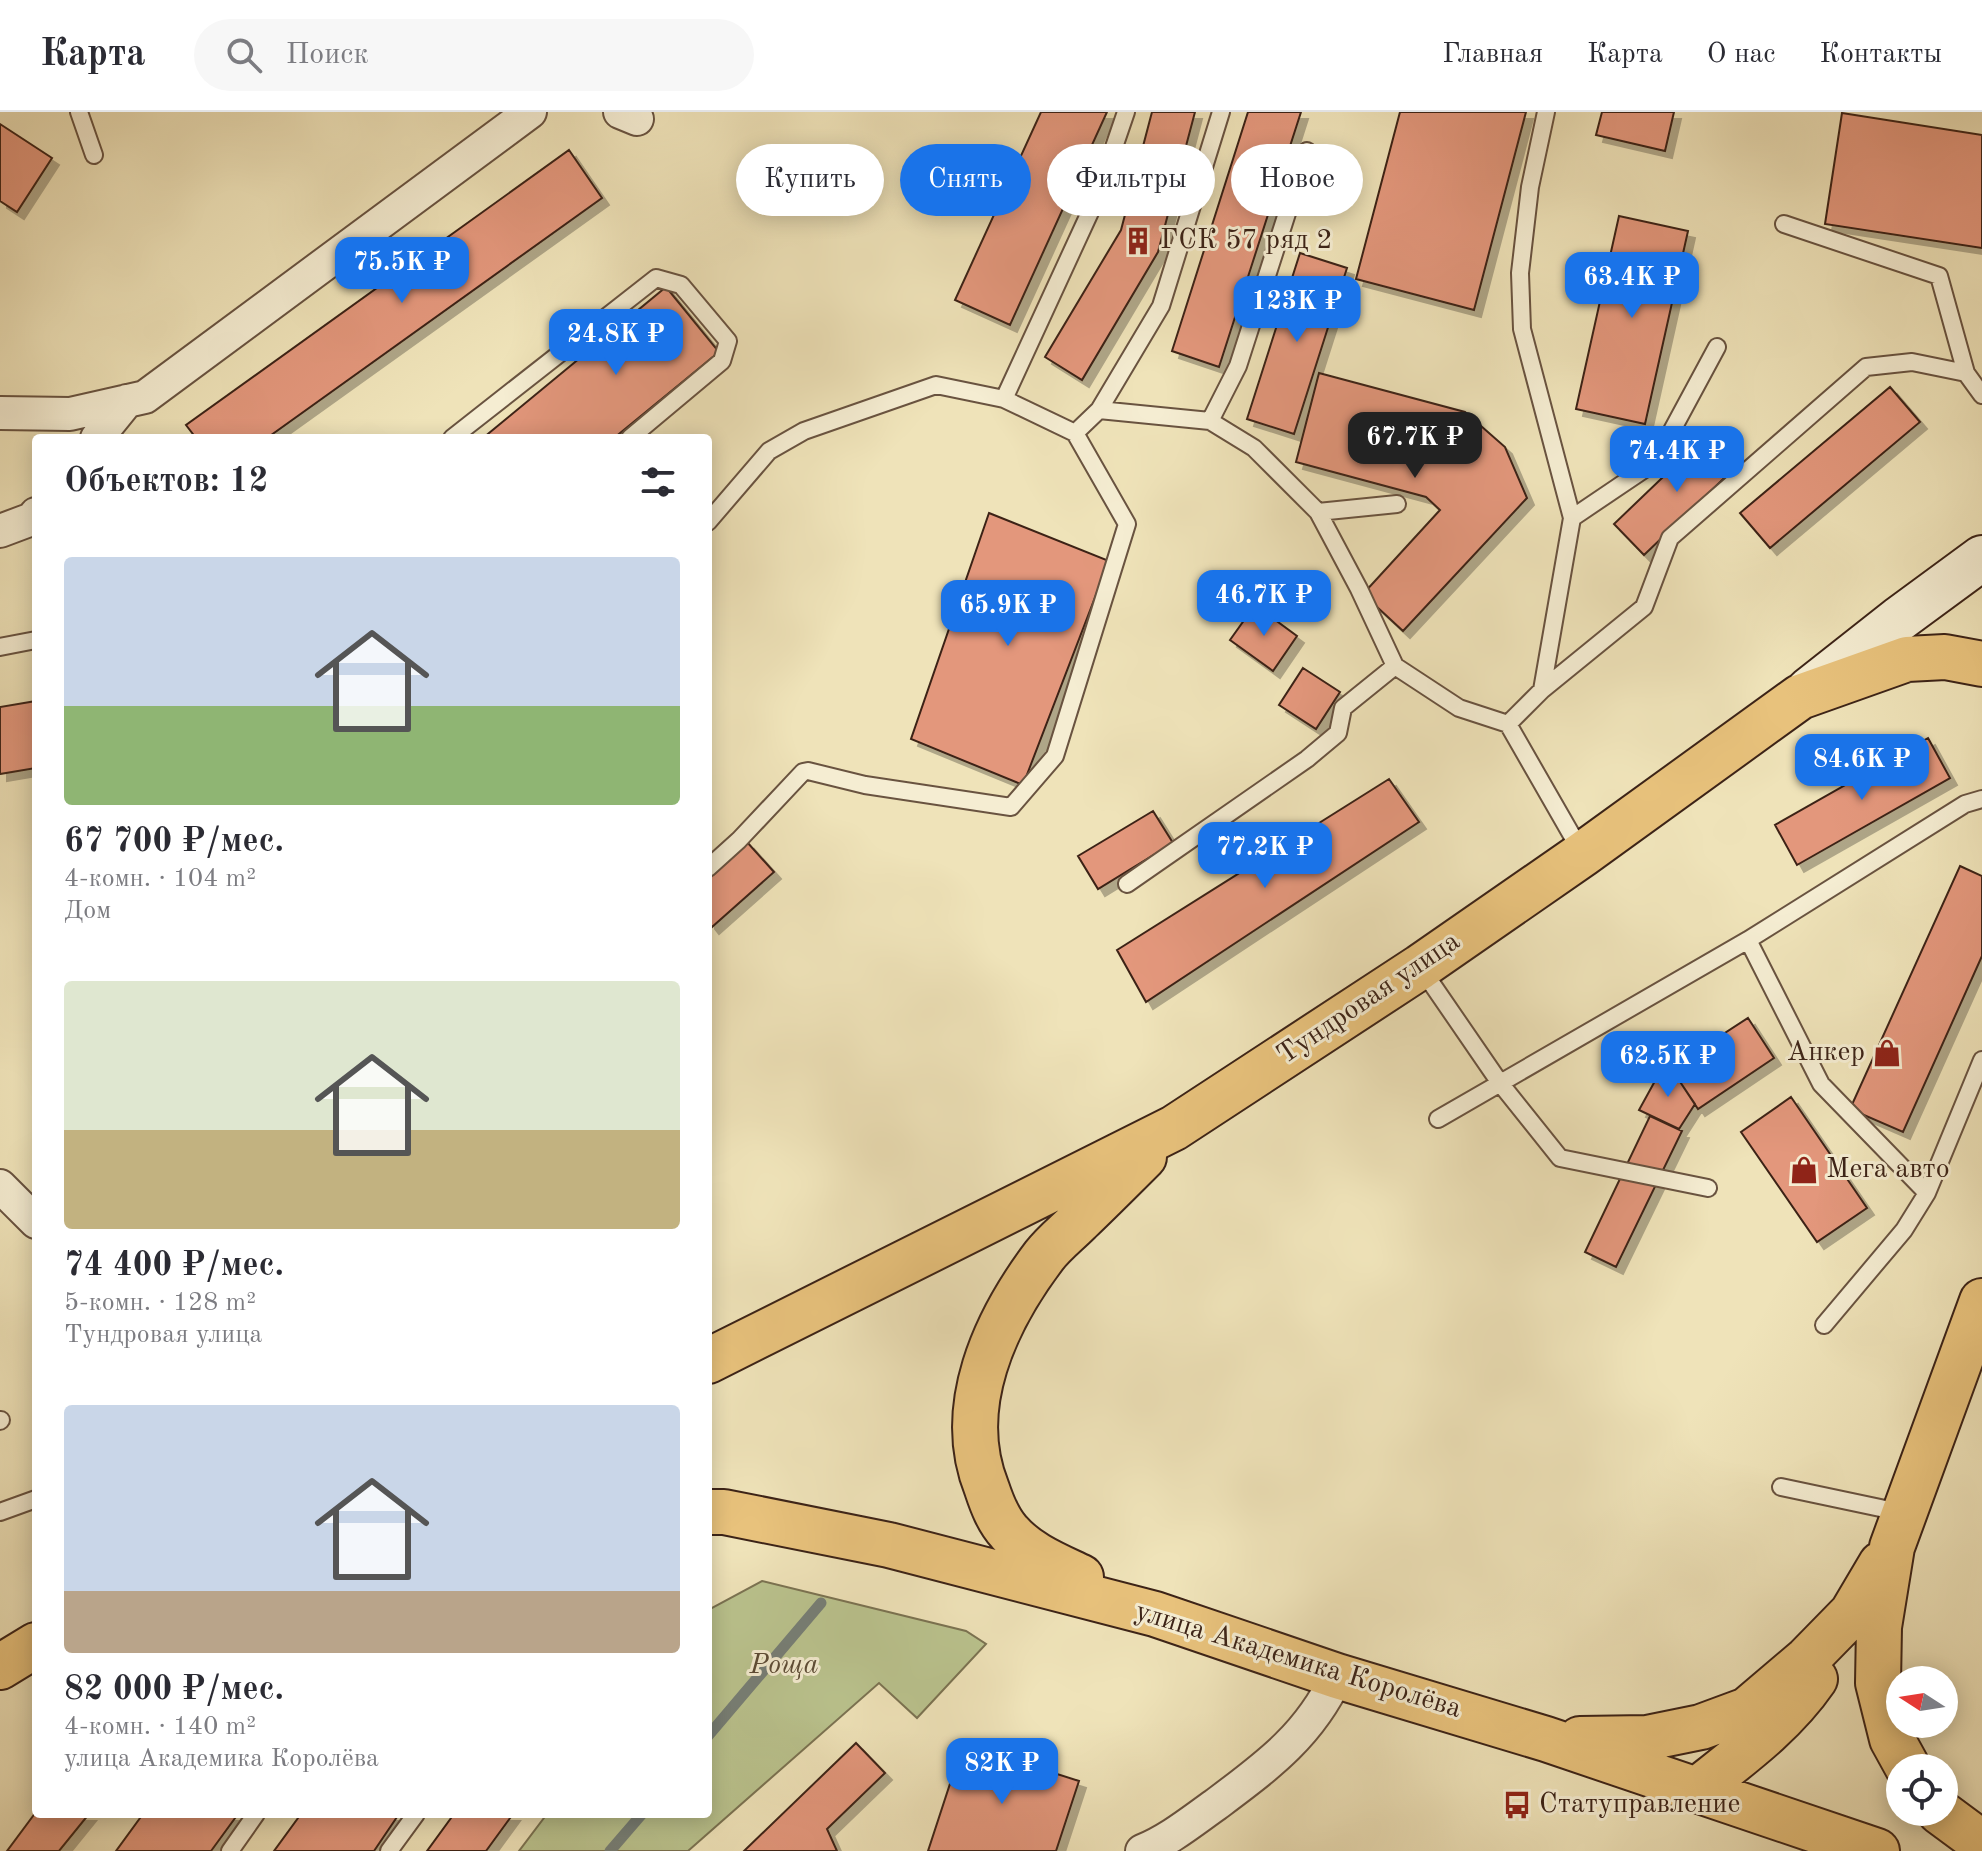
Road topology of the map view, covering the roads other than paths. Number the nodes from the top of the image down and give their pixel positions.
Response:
1 (79, 112) edge
2 (530, 112) edge
3 (1126, 112) edge
4 (1221, 112) edge
5 (1546, 112) edge
6 (94, 155) dead end
7 (1286, 216) edge
8 (1784, 224) dead end
9 (1717, 347) dead end
10 (1966, 373) junction
11 (1982, 395) edge
12 (1004, 399) junction
13 (127, 401) junction
14 (1099, 410) junction
15 (0, 413) edge
16 (1210, 421) junction
17 (1075, 433) junction
18 (100, 434) edge
19 (457, 434) edge
20 (635, 434) edge
21 (1397, 504) dead end
22 (1318, 512) junction
23 (712, 517) edge
24 (1572, 518) junction
25 (32, 519) edge
26 (0, 531) edge
27 (1982, 558) edge
28 (32, 641) edge
29 (0, 647) edge
30 (1982, 664) edge
31 (1395, 666) junction
32 (1542, 690) junction
33 (1800, 697) junction
34 (1508, 724) junction
35 (1982, 799) edge
36 (1583, 854) junction
37 (712, 864) edge
38 (1127, 884) dead end
39 (1748, 940) junction
40 (1420, 967) junction
41 (1982, 1060) edge
42 (1500, 1083) junction
43 (1438, 1119) dead end
44 (1174, 1128) junction
45 (1708, 1188) dead end
46 (3, 1193) edge
47 (1927, 1193) junction
48 (32, 1218) edge
49 (1982, 1301) edge
50 (1824, 1325) dead end
51 (712, 1359) edge
52 (1781, 1487) dead end
53 (32, 1500) edge
54 (0, 1512) edge
55 (712, 1512) edge
56 (1898, 1530) junction
57 (1852, 1613) junction
58 (1155, 1614) junction
59 (32, 1647) edge
60 (0, 1667) edge
61 (1337, 1676) junction
62 (1546, 1739) junction
63 (1900, 1754) edge
64 (1698, 1789) junction
65 (253, 1818) edge
66 (413, 1818) edge
67 (1958, 1825) edge
68 (1982, 1843) edge
69 (1167, 1848) edge
70 (230, 1851) edge
71 (389, 1851) edge
72 (1877, 1851) edge

1 - 6 lane
2 - 13 street
3 - 12 lane
4 - 14 lane
5 - 24 lane
7 - 16 lane
8 - 10 lane
9 - 24 lane
10 - 11 lane
10 - 32 lane
12 - 17 lane
12 - 23 lane
13 - 15 street
13 - 18 street
14 - 16 lane
14 - 17 lane
16 - 22 lane
17 - 37 lane
19 - 20 lane
21 - 22 lane
22 - 31 lane
24 - 32 lane
25 - 26 street
27 - 33 main road, Тундровая улица
28 - 29 lane
30 - 33 main road
31 - 34 lane
31 - 38 lane
32 - 34 lane
33 - 36 main road, Тундровая улица
34 - 36 lane
35 - 39 lane
36 - 40 main road, Тундровая улица
39 - 42 lane
39 - 47 lane
40 - 42 lane
40 - 44 main road, Тундровая улица
41 - 47 lane
42 - 43 lane
42 - 45 lane
44 - 51 main road, Тундровая улица
44 - 58 main road
46 - 48 street
47 - 50 lane
49 - 56 main road
52 - 56 lane
53 - 54 lane
55 - 58 main road, улица Академика Королёва
56 - 57 main road
56 - 63 main road
57 - 62 main road
57 - 64 main road
58 - 61 main road, улица Академика Королёва
59 - 60 main road
61 - 62 main road, улица Академика Королёва
61 - 69 street
62 - 64 main road, улица Академика Королёва
64 - 72 main road, улица Академика Королёва
65 - 70 lane
66 - 71 lane
67 - 68 main road

